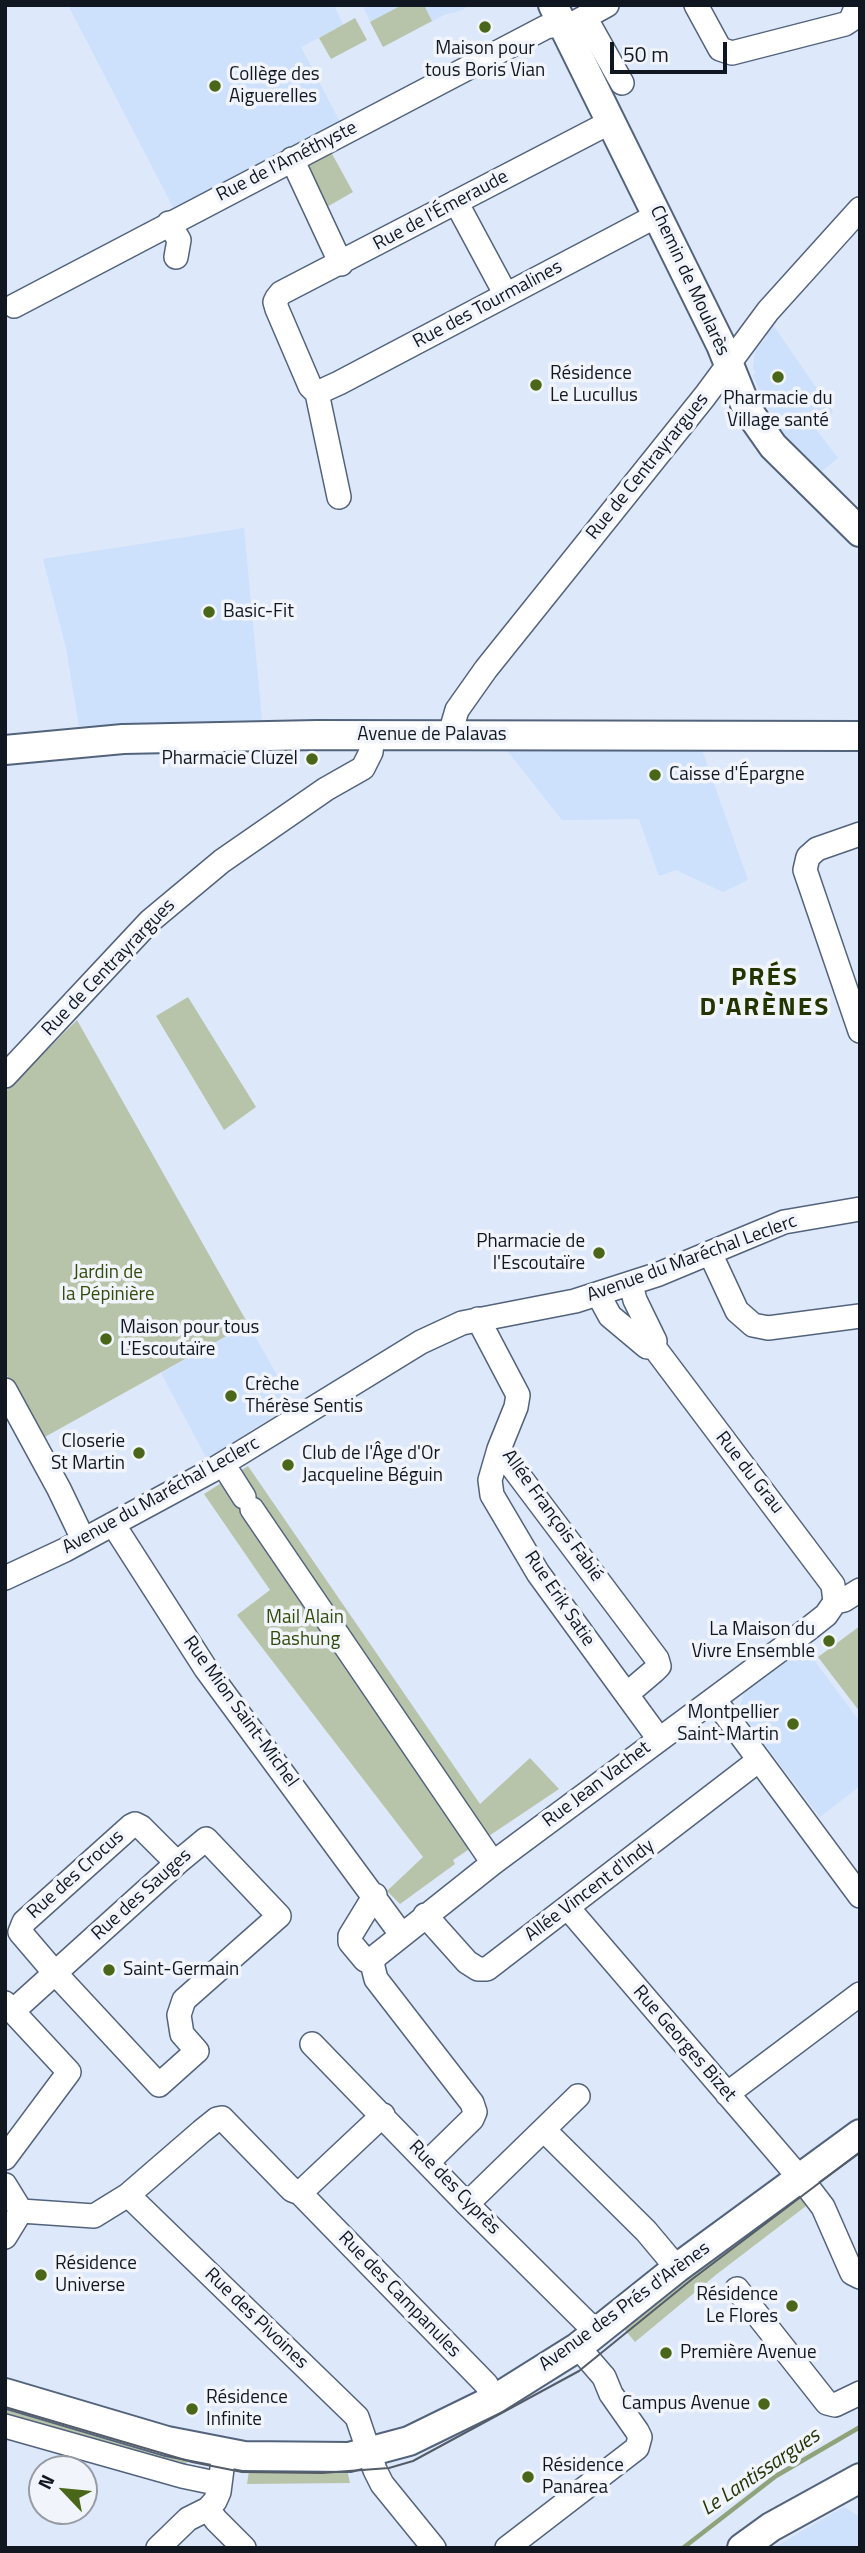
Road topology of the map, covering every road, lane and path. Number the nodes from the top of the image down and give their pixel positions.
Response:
1 (607, 5) edge
2 (696, 5) edge
3 (857, 5) edge
4 (567, 15) edge
5 (621, 83) dead end
6 (610, 121) junction
7 (292, 159) junction
8 (456, 202) junction
9 (860, 209) edge
10 (658, 215) junction
11 (169, 223) junction
12 (176, 257) dead end
13 (341, 264) junction
14 (506, 295) junction
15 (14, 306) dead end
16 (728, 365) junction
17 (317, 393) junction
18 (339, 497) dead end
19 (860, 532) edge
20 (450, 734) junction
21 (373, 735) junction
22 (860, 736) edge
23 (5, 750) edge
24 (860, 834) edge
25 (860, 1031) edge
26 (5, 1076) edge
27 (860, 1209) edge
28 (710, 1254) junction
29 (631, 1284) junction
30 (598, 1294) junction
31 (860, 1316) edge
32 (478, 1319) junction
33 (654, 1347) junction
34 (5, 1390) edge
35 (499, 1449) junction
36 (223, 1464) junction
37 (113, 1524) junction
38 (83, 1539) junction
39 (5, 1578) edge
40 (860, 1590) edge
41 (835, 1602) junction
42 (627, 1694) junction
43 (714, 1699) junction
44 (659, 1739) junction
45 (759, 1760) junction
46 (177, 1863) junction
47 (493, 1863) junction
48 (374, 1895) junction
49 (860, 1896) edge
50 (568, 1908) junction
51 (425, 1915) junction
52 (401, 1934) junction
53 (372, 1963) junction
54 (55, 1973) junction
55 (860, 1994) edge
56 (9, 2007) edge
57 (312, 2044) dead end
58 (727, 2094) junction
59 (578, 2096) dead end
60 (383, 2115) junction
61 (544, 2130) junction
62 (860, 2134) edge
63 (5, 2158) edge
64 (428, 2162) junction
65 (801, 2179) junction
66 (5, 2185) edge
67 (300, 2193) junction
68 (128, 2196) junction
69 (467, 2204) junction
70 (21, 2211) junction
71 (5, 2237) edge
72 (677, 2268) junction
73 (860, 2277) edge
74 (737, 2289) dead end
75 (587, 2340) junction
76 (5, 2393) edge
77 (860, 2393) edge
78 (495, 2399) junction
79 (5, 2426) edge
80 (369, 2452) junction
81 (224, 2453) junction
82 (860, 2478) edge
83 (220, 2484) junction
84 (208, 2509) junction
85 (428, 2541) edge
86 (158, 2548) edge
87 (244, 2548) edge
88 (506, 2548) edge
89 (743, 2548) edge

1 - 4 street, Rue de l'Améthyste
2 - 3 street
4 - 5 street
4 - 6 main road, Chemin de Moularès
4 - 7 street, Rue de l'Améthyste
6 - 8 street, Rue de l'Émeraude
6 - 10 main road, Chemin de Moularès
7 - 11 street, Rue de l'Améthyste
7 - 13 street
8 - 13 street, Rue de l'Émeraude
8 - 14 street
9 - 16 street, Rue de Centrayrargues
10 - 14 street, Rue des Tourmalines
10 - 16 main road, Chemin de Moularès
11 - 12 street
11 - 15 street, Rue de l'Améthyste
13 - 17 street, Rue de l'Émeraude
14 - 17 street, Rue des Tourmalines
16 - 19 main road, Chemin de Moularès
16 - 20 street, Rue de Centrayrargues
17 - 18 street
20 - 21 main road, Avenue de Palavas
20 - 22 main road, Avenue de Palavas
21 - 23 main road, Avenue de Palavas
21 - 26 street, Rue de Centrayrargues
24 - 25 street
27 - 28 street, Avenue du Maréchal Leclerc
28 - 29 street, Avenue du Maréchal Leclerc
28 - 31 street
29 - 30 street, Avenue du Maréchal Leclerc
29 - 33 street, Rue du Grau
30 - 32 street, Avenue du Maréchal Leclerc
30 - 33 street, Rue du Grau
32 - 35 street, Allée François Fabié
32 - 36 street, Avenue du Maréchal Leclerc
33 - 41 street, Rue du Grau
34 - 38 street
35 - 42 street, Rue Erik Satie
35 - 42 street, Allée François Fabié
36 - 37 street, Avenue du Maréchal Leclerc
36 - 47 street
37 - 38 street, Avenue du Maréchal Leclerc
37 - 48 street, Rue Mion Saint-Michel
38 - 39 street, Avenue du Maréchal Leclerc
40 - 41 street, Rue Jean Vachet
41 - 43 street, Rue Jean Vachet
42 - 44 street, Rue Erik Satie
43 - 44 street, Rue Jean Vachet
43 - 45 street
44 - 47 street, Rue Jean Vachet
45 - 49 street
45 - 50 street, Allée Vincent d'Indy
46 - 54 street, Rue des Sauges
46 - 54 street, Rue des Crocus
46 - 54 street, Rue des Sauges
47 - 51 street, Rue Jean Vachet
48 - 52 street, Rue Mion Saint-Michel
48 - 53 street
50 - 51 street, Allée Vincent d'Indy
50 - 58 street, Rue Georges Bizet
51 - 52 street, Rue Jean Vachet
52 - 53 street
53 - 64 street
54 - 56 street, Rue des Sauges
55 - 58 street
56 - 63 street
57 - 60 street, Rue des Cyprès
58 - 65 street, Rue Georges Bizet
59 - 61 street
60 - 64 street, Rue des Cyprès
60 - 67 street
61 - 69 street
61 - 72 street
62 - 65 main road, Avenue des Prés d'Arènes
64 - 69 street, Rue des Cyprès
65 - 72 main road, Avenue des Prés d'Arènes
65 - 73 street, Rue Georges Bizet
66 - 70 street
67 - 68 street, Rue des Campanules
67 - 78 street, Rue des Campanules
68 - 70 street, Rue des Campanules
68 - 80 street, Rue des Pivoines
69 - 75 street, Rue des Cyprès
70 - 71 street
72 - 75 main road, Avenue des Prés d'Arènes
74 - 77 street
75 - 78 main road, Avenue des Prés d'Arènes
75 - 88 street, Rue des Cyprès
76 - 81 main road, Avenue des Prés d'Arènes
78 - 80 main road, Avenue des Prés d'Arènes
79 - 83 street
80 - 81 main road, Avenue des Prés d'Arènes
80 - 85 street, Rue des Pivoines
81 - 83 street
82 - 89 main road
83 - 84 street
84 - 86 street
84 - 87 street

